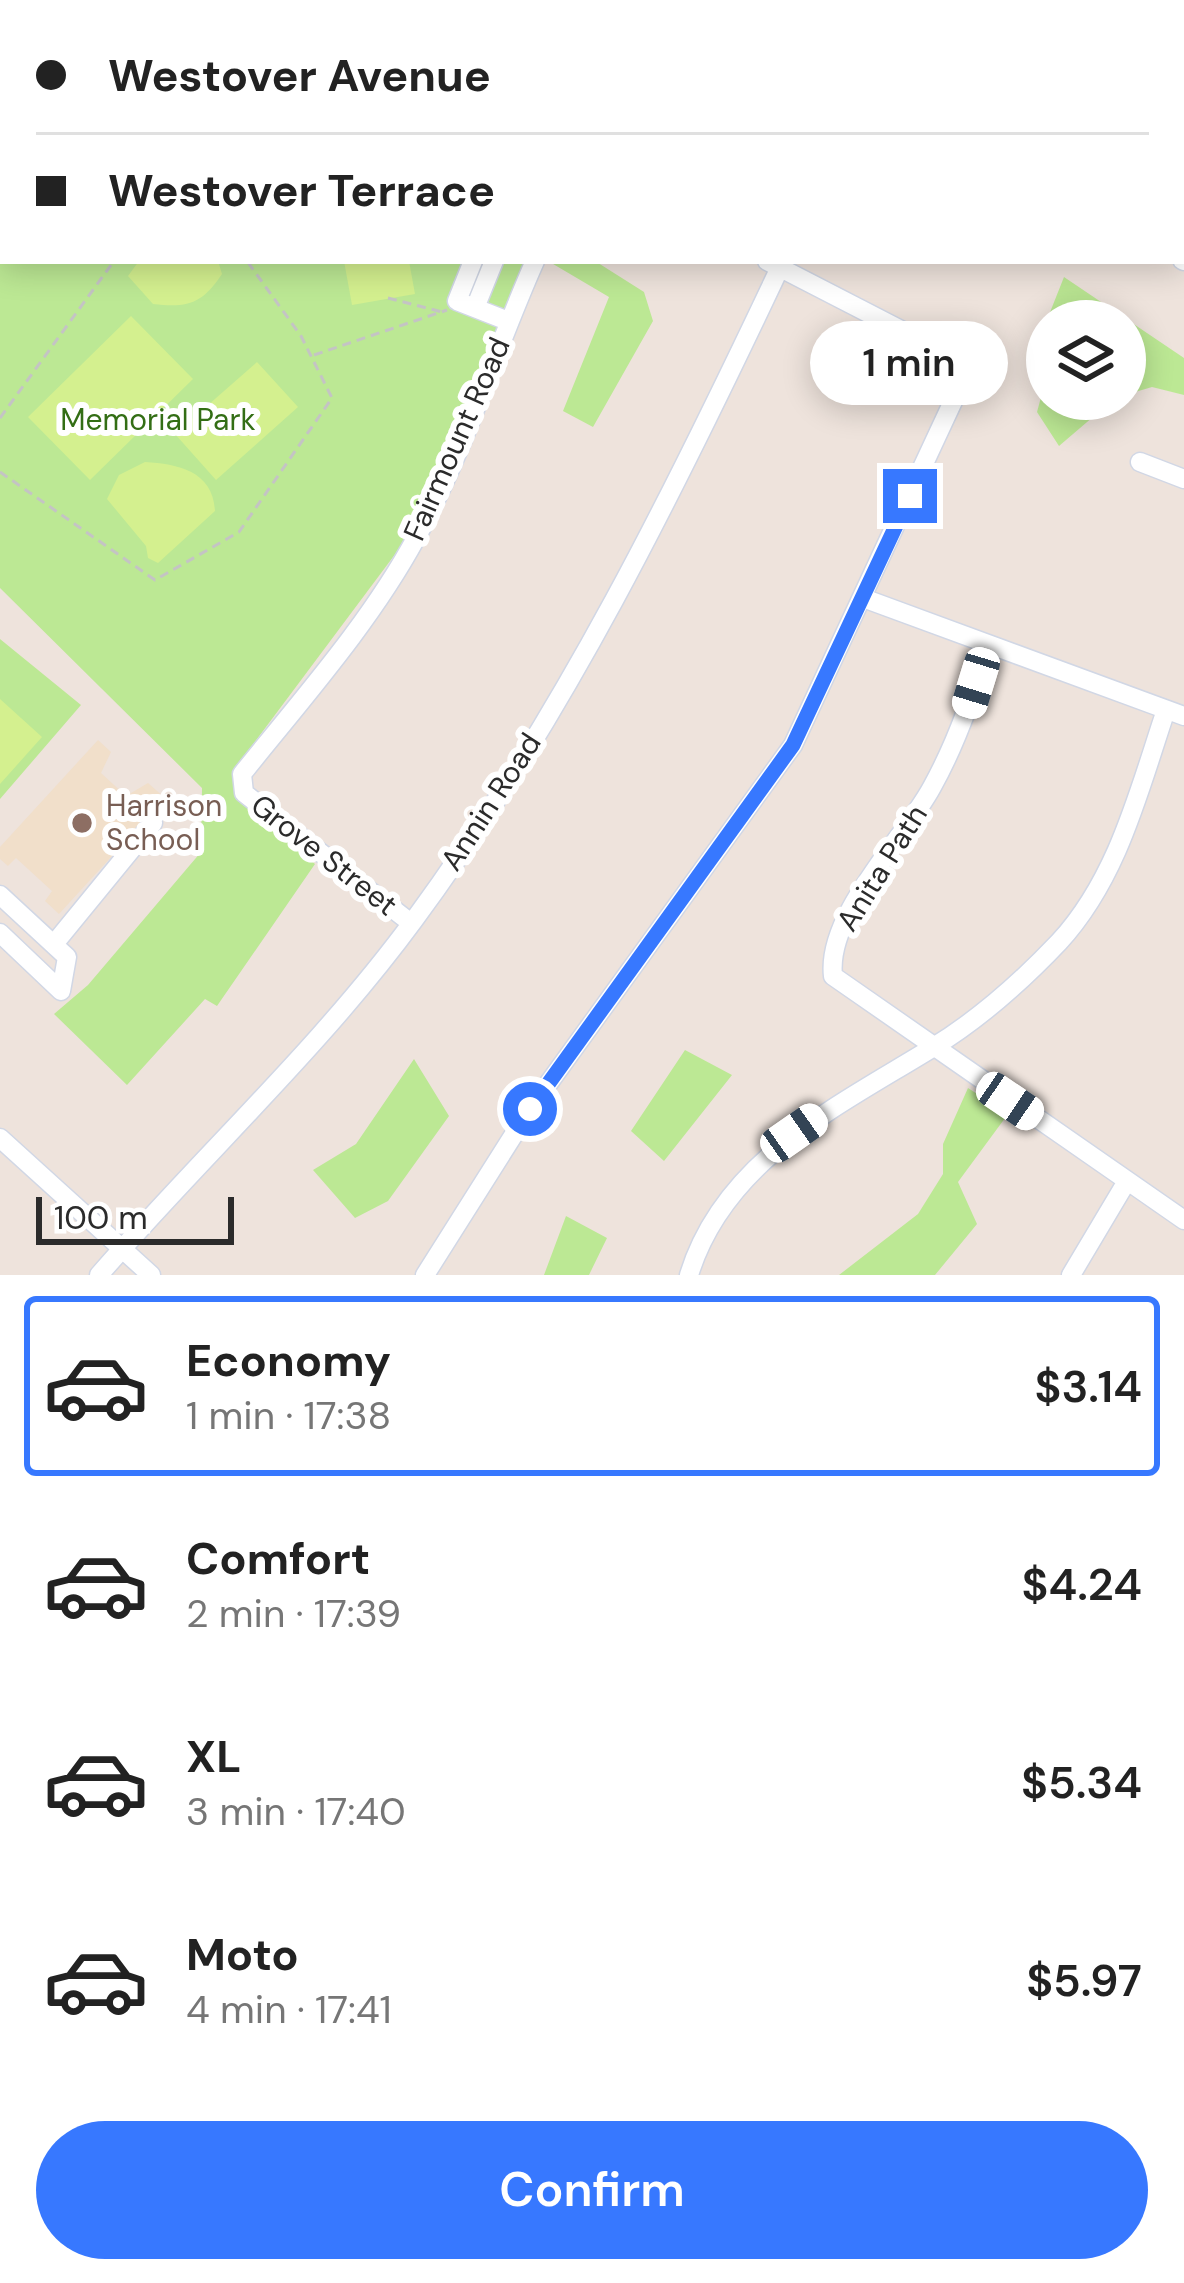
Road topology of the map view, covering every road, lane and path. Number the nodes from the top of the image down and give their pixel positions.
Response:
1 (111, 264) edge
2 (249, 264) edge
3 (472, 264) edge
4 (492, 264) edge
5 (535, 264) edge
6 (777, 264) edge
7 (779, 264) edge
8 (388, 298) dead end
9 (459, 307) junction
10 (508, 321) junction
11 (313, 356) junction
12 (0, 418) edge
13 (1140, 462) dead end
14 (0, 472) edge
15 (1184, 479) edge
16 (863, 598) junction
17 (988, 647) junction
18 (1175, 713) edge
19 (242, 783) joint
20 (153, 823) dead end
21 (0, 895) edge
22 (411, 923) junction
23 (0, 934) edge
24 (54, 944) junction
25 (932, 1048) junction
26 (0, 1138) edge
27 (1127, 1181) junction
28 (1184, 1220) edge
29 (122, 1249) junction
30 (99, 1275) edge
31 (151, 1275) edge
32 (425, 1275) edge
33 (688, 1275) edge
34 (1071, 1275) edge

1 - 12 path
2 - 11 path
3 - 9 street
4 - 9 street
5 - 10 street, Fairmount Road
6 - 22 street, Annin Road
7 - 16 street
8 - 9 path
9 - 10 street
9 - 11 path
10 - 19 street, Fairmount Road
11 - 14 path
13 - 15 street
16 - 17 street
16 - 32 street
17 - 18 street
17 - 25 street, Anita Path
18 - 25 street
19 - 22 street, Grove Street
20 - 24 street
21 - 24 street
22 - 29 street, Annin Road
23 - 24 street
25 - 27 street, Anita Path
25 - 33 street
26 - 29 street
27 - 28 street, Anita Path
27 - 34 street
29 - 30 street, Annin Road
29 - 31 street

